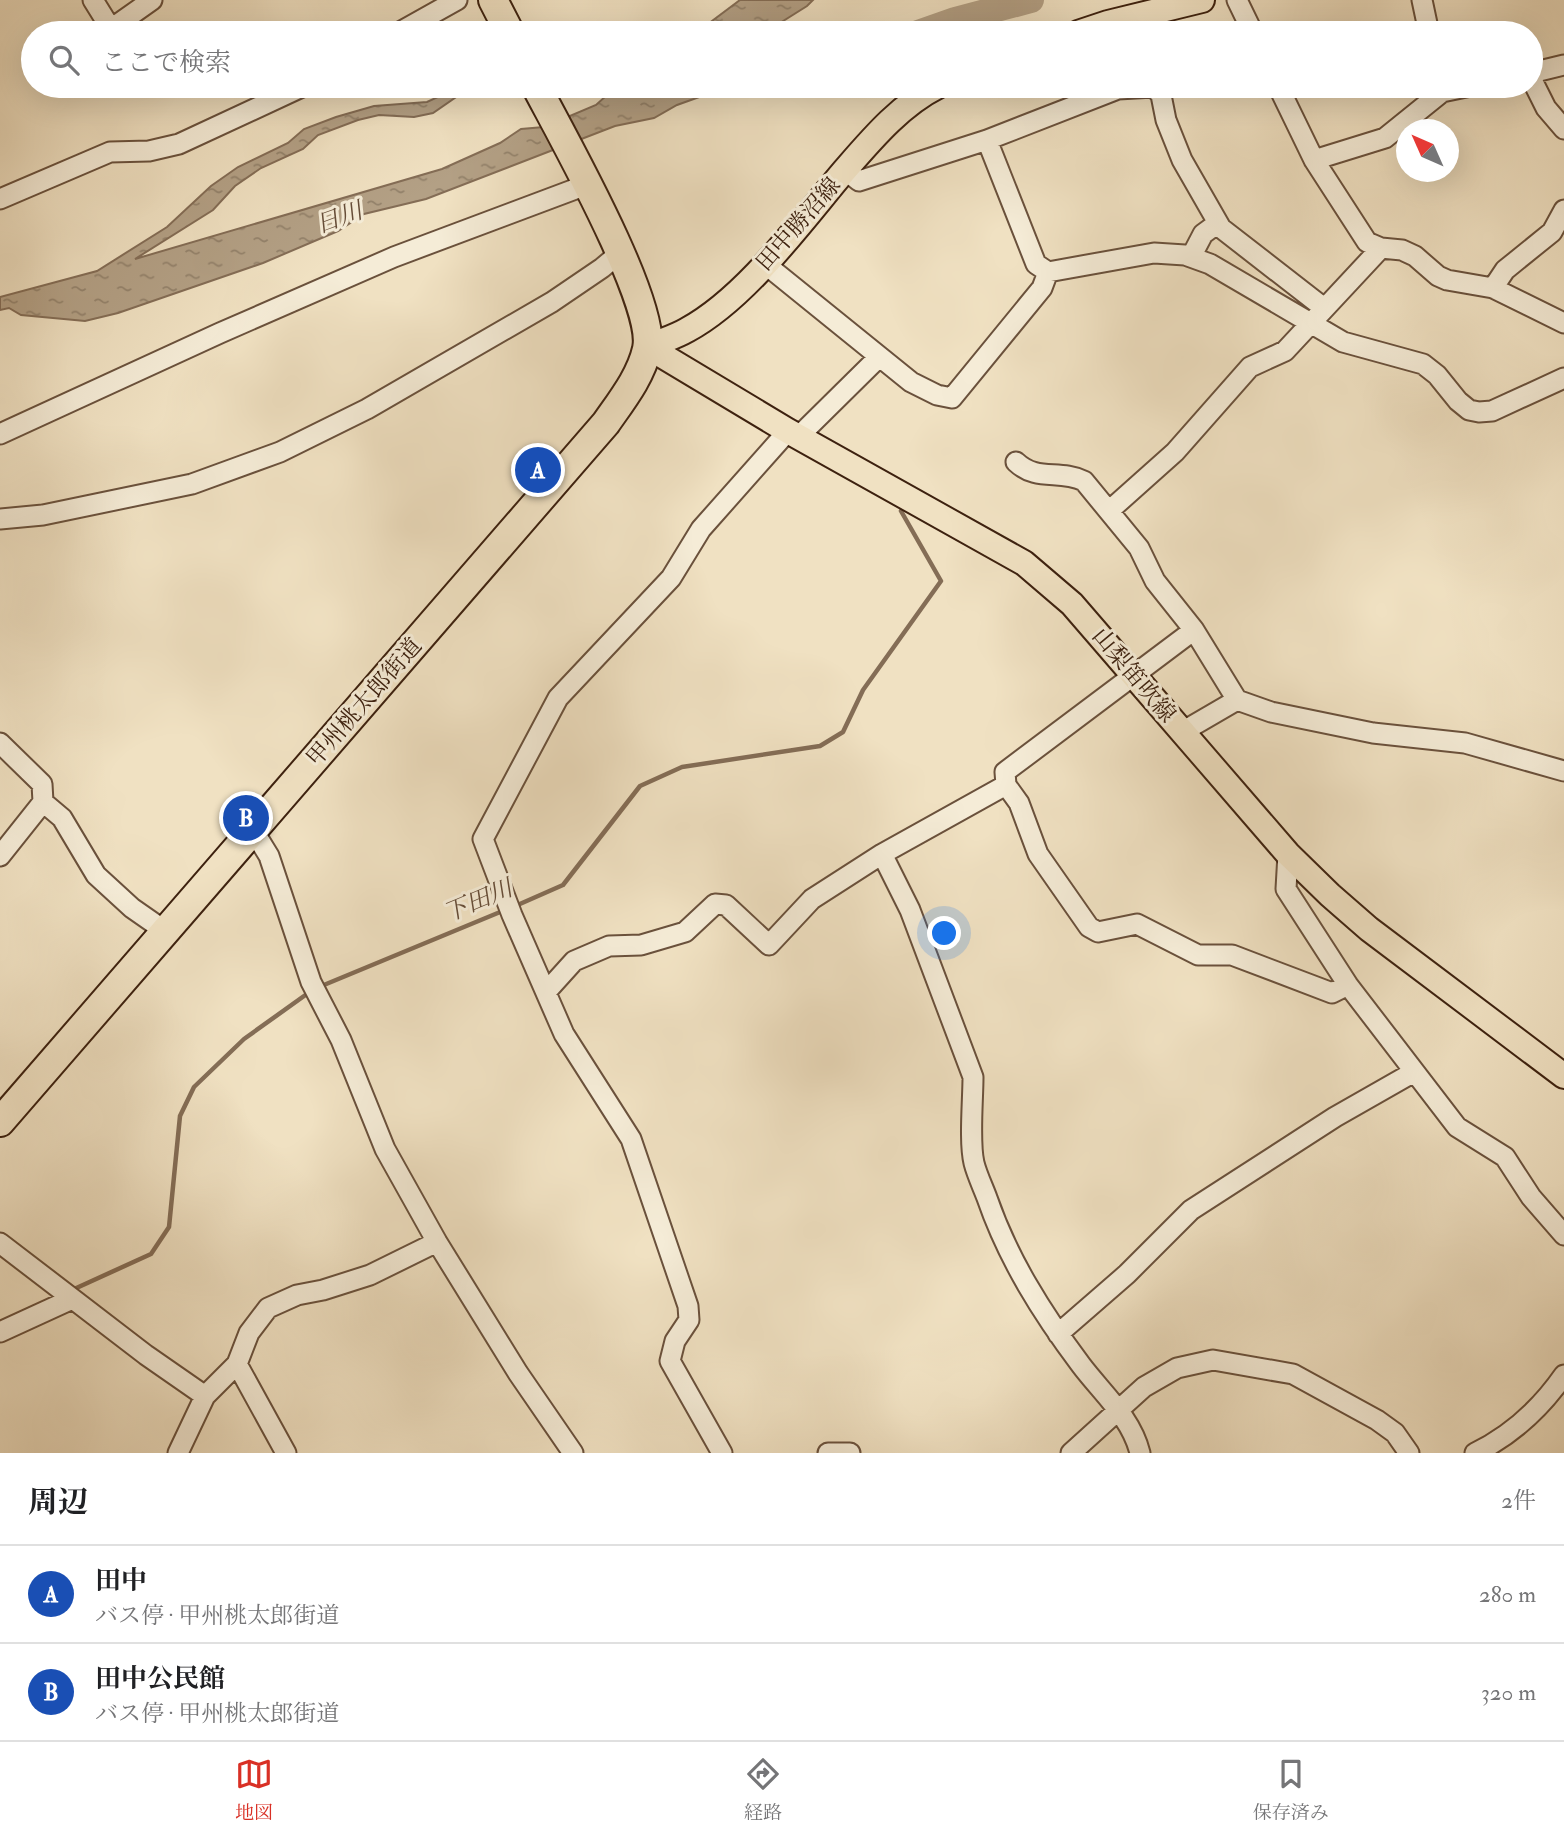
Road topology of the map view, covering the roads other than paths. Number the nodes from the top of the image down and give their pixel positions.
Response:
1 (93, 0) edge
2 (152, 0) edge
3 (457, 0) edge
4 (493, 0) edge
5 (1202, 0) edge
6 (1237, 0) edge
7 (1422, 0) edge
8 (106, 21) edge
9 (122, 21) edge
10 (419, 21) edge
11 (504, 21) edge
12 (1116, 21) edge
13 (1247, 21) edge
14 (1426, 21) edge
15 (1564, 65) edge
16 (1543, 71) edge
17 (278, 98) edge
18 (542, 98) edge
19 (920, 98) edge
20 (1078, 98) edge
21 (1162, 98) edge
22 (1284, 98) edge
23 (1431, 98) edge
24 (1541, 98) edge
25 (1564, 129) edge
26 (987, 140) junction
27 (1314, 160) junction
28 (845, 170) junction
29 (586, 185) junction
30 (0, 199) edge
31 (1564, 210) edge
32 (1216, 224) junction
33 (1381, 248) junction
34 (620, 253) junction
35 (1191, 257) junction
36 (765, 264) junction
37 (1048, 272) junction
38 (1493, 288) junction
39 (1324, 308) junction
40 (1310, 323) junction
41 (1564, 323) edge
42 (648, 347) junction
43 (879, 357) junction
44 (1564, 378) edge
45 (0, 434) edge
46 (793, 434) junction
47 (1016, 462) dead end
48 (1110, 510) junction
49 (0, 519) edge
50 (1194, 630) junction
51 (1135, 676) junction
52 (1237, 700) junction
53 (1182, 732) junction
54 (0, 743) edge
55 (1564, 771) edge
56 (1006, 785) junction
57 (43, 802) junction
58 (253, 830) junction
59 (882, 854) junction
60 (1288, 854) junction
61 (0, 856) edge
62 (165, 931) junction
63 (1348, 985) junction
64 (546, 992) junction
65 (1414, 1072) junction
66 (1564, 1076) edge
67 (0, 1122) edge
68 (1564, 1236) edge
69 (437, 1242) junction
70 (0, 1243) edge
71 (65, 1294) junction
72 (0, 1332) edge
73 (1058, 1334) junction
74 (237, 1364) junction
75 (1564, 1376) edge
76 (205, 1396) junction
77 (1119, 1411) junction
78 (718, 1451) edge
79 (178, 1453) edge
80 (286, 1453) edge
81 (573, 1453) edge
82 (828, 1453) edge
83 (850, 1453) edge
84 (1071, 1453) edge
85 (1140, 1453) edge
86 (1409, 1453) edge
87 (1475, 1453) edge

1 - 8 street
2 - 9 street
3 - 10 street
4 - 11 highway
5 - 12 main road
6 - 13 street
7 - 14 street
15 - 16 street
17 - 30 street
18 - 29 highway
19 - 28 main road, 田中勝沼線
20 - 26 street
21 - 32 street
22 - 27 street
23 - 27 street
24 - 25 street
26 - 28 street
26 - 37 street
27 - 33 street
28 - 36 main road, 田中勝沼線
29 - 34 highway
29 - 45 street
31 - 38 street
32 - 35 street
32 - 39 street
33 - 38 street
33 - 39 street
34 - 42 highway
34 - 49 street
35 - 37 street
35 - 40 street
36 - 42 main road, 田中勝沼線
36 - 43 street
37 - 43 street
38 - 41 street
39 - 40 street
40 - 44 street
40 - 48 street
42 - 46 main road, 山梨笛吹線
42 - 58 highway, 甲州桃太郎街道
43 - 46 street
46 - 51 main road, 山梨笛吹線
46 - 64 street
47 - 48 street
48 - 50 street
50 - 51 street
50 - 52 street
51 - 53 main road, 山梨笛吹線
51 - 56 street
52 - 53 street
52 - 55 street
53 - 60 main road, 山梨笛吹線
54 - 57 street
56 - 59 street
56 - 63 street
57 - 61 street
57 - 62 street
58 - 62 highway, 甲州桃太郎街道
58 - 69 street
59 - 64 street
59 - 73 street
60 - 63 street
60 - 66 main road, 山梨笛吹線
62 - 67 highway, 甲州桃太郎街道
63 - 65 street
64 - 78 street
65 - 68 street
65 - 73 street
69 - 74 street
69 - 81 street
70 - 71 street
71 - 72 street
71 - 76 street
73 - 77 street
74 - 76 street
74 - 80 street
75 - 87 street
76 - 79 street
77 - 84 street
77 - 85 street
77 - 86 street
82 - 83 street

